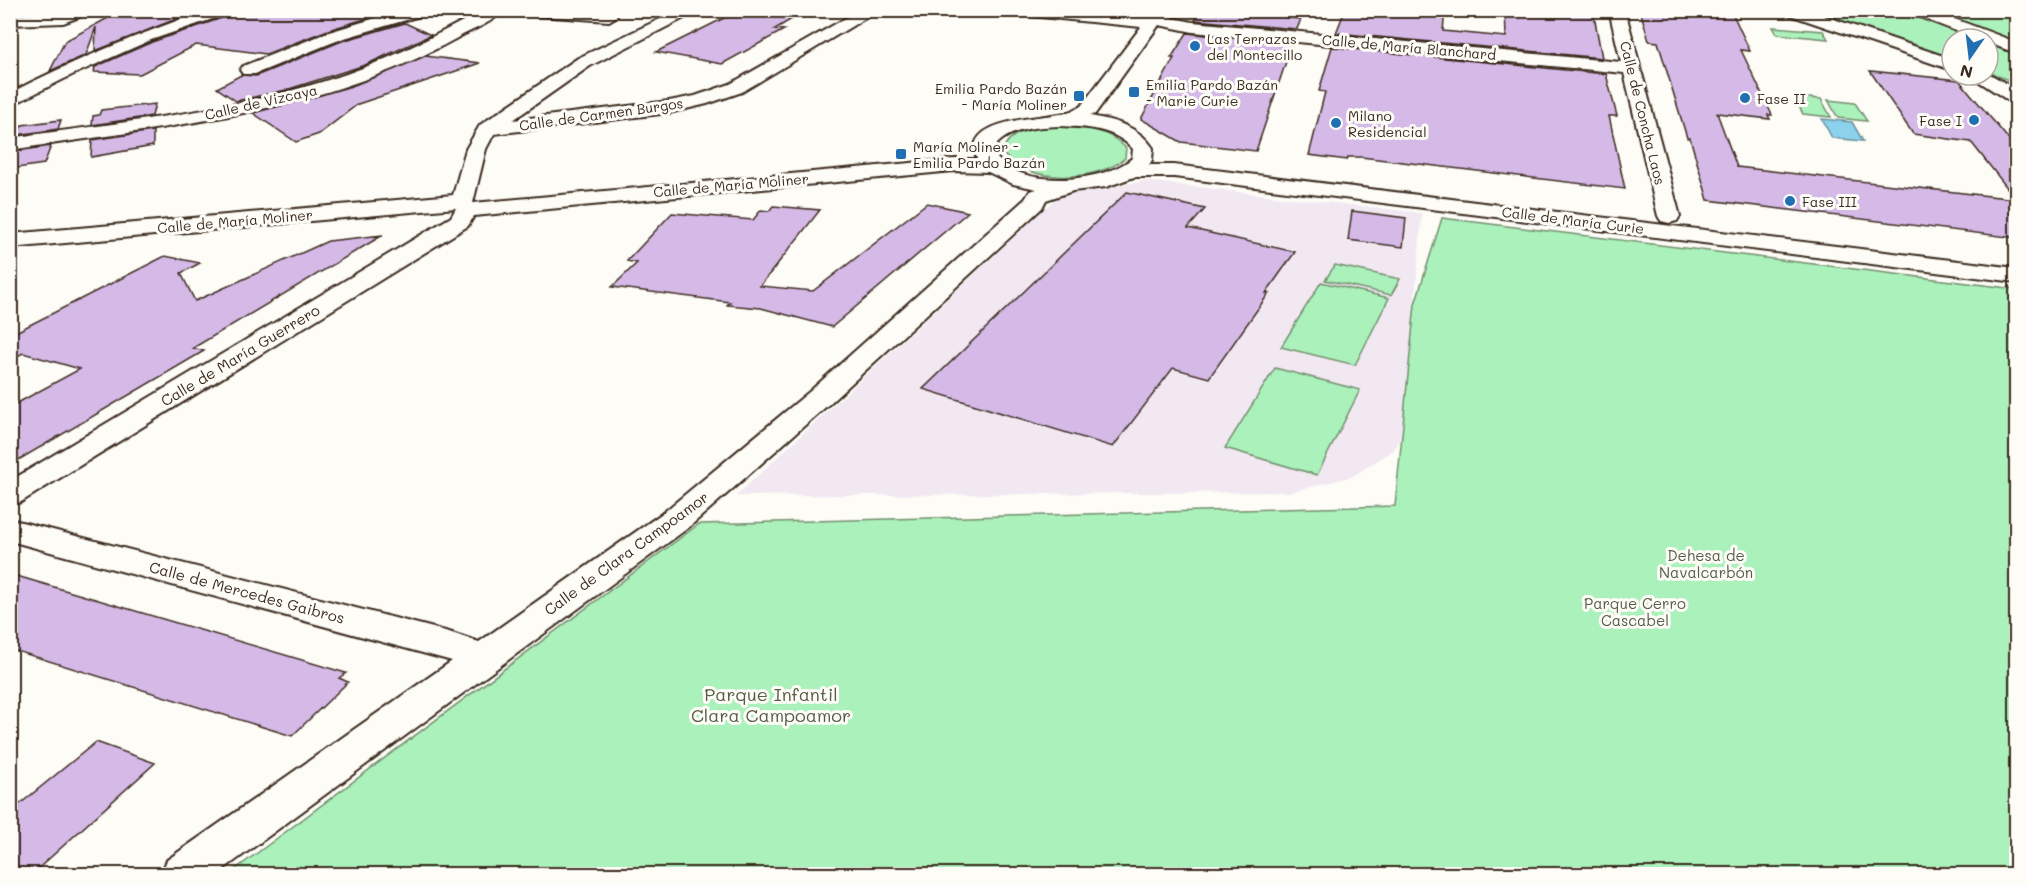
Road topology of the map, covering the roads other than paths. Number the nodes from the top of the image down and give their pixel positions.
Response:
1 (84, 10) edge
2 (224, 10) edge
3 (424, 10) edge
4 (496, 10) edge
5 (525, 10) edge
6 (693, 10) edge
7 (872, 10) edge
8 (1020, 10) edge
9 (1617, 10) edge
10 (1790, 10) edge
11 (1915, 10) edge
12 (1932, 10) edge
13 (609, 16) dead end
14 (1165, 16) edge
15 (10, 20) edge
16 (2016, 41) edge
17 (2016, 48) edge
18 (1940, 61) edge
19 (1631, 68) junction
20 (249, 70) dead end
21 (2000, 86) edge
22 (2016, 97) edge
23 (10, 101) edge
24 (1060, 120) junction
25 (1105, 125) junction
26 (487, 129) junction
27 (10, 144) edge
28 (1143, 148) junction
29 (989, 157) junction
30 (1130, 171) junction
31 (1073, 184) joint
32 (1031, 188) junction
33 (464, 206) junction
34 (1669, 216) junction
35 (10, 241) edge
36 (10, 253) edge
37 (2016, 258) edge
38 (2016, 274) edge
39 (10, 495) edge
40 (10, 530) edge
41 (483, 658) junction
42 (183, 874) edge

1 - 15 street
2 - 23 street
3 - 20 street
4 - 27 street, Calle de Vizcaya
5 - 13 street
6 - 26 street
7 - 26 street, Calle de Carmen Burgos
8 - 14 street, Calle de María Blanchard
9 - 19 street, Calle de Concha Laos
10 - 18 street
11 - 17 street
12 - 16 street
14 - 19 street, Calle de María Blanchard
14 - 24 street
14 - 25 street
19 - 34 street, Calle de Concha Laos
21 - 22 street
24 - 25 street
24 - 29 street
25 - 28 street
26 - 33 street
28 - 30 street
28 - 34 street, Calle de María Curie
29 - 32 street
29 - 33 street, Calle de María Moliner
30 - 31 street, Calle de María Curie
30 - 38 street, Calle de María Curie
31 - 32 street, Calle de Clara Campoamor
32 - 41 street, Calle de Clara Campoamor
33 - 35 street, Calle de María Moliner
33 - 36 street, Calle de María Moliner
33 - 39 street, Calle de María Guerrero
34 - 37 street, Calle de María Curie
40 - 41 street, Calle de Mercedes Gaibros
41 - 42 street, Calle de Clara Campoamor

